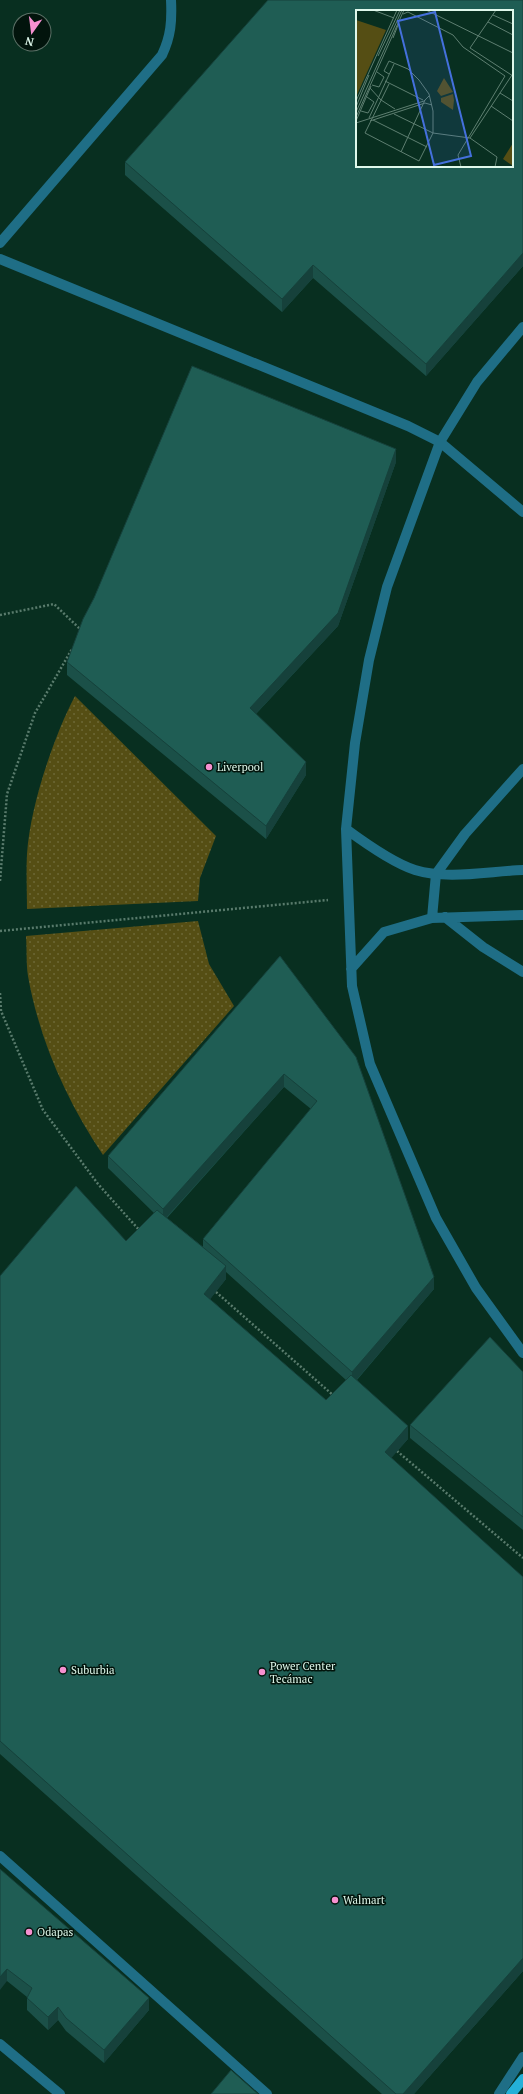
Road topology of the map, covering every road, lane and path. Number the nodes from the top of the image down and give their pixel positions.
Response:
1 (171, 0) edge
2 (0, 243) edge
3 (0, 258) edge
4 (523, 327) edge
5 (440, 442) junction
6 (523, 512) edge
7 (0, 615) edge
8 (82, 631) edge
9 (75, 645) edge
10 (523, 769) edge
11 (346, 829) junction
12 (523, 870) edge
13 (436, 874) junction
14 (0, 881) edge
15 (349, 898) junction
16 (523, 914) edge
17 (444, 917) junction
18 (432, 918) junction
19 (0, 930) edge
20 (351, 969) junction
21 (523, 972) edge
22 (0, 993) edge
23 (145, 1236) edge
24 (216, 1292) edge
25 (523, 1353) edge
26 (339, 1400) edge
27 (397, 1451) edge
28 (523, 1558) edge
29 (0, 1856) edge
30 (0, 2044) edge
31 (523, 2057) edge
32 (523, 2079) edge
33 (60, 2094) edge
34 (267, 2094) edge
35 (498, 2094) edge
36 (511, 2094) edge

1 - 2 street
3 - 5 street
4 - 5 street
5 - 6 street
5 - 11 street
7 - 8 path
9 - 14 path
10 - 13 street
11 - 13 street
11 - 15 street
12 - 13 street
13 - 18 street
15 - 19 path
15 - 20 street
16 - 17 street
17 - 18 street
17 - 21 street
18 - 20 street
20 - 25 street
22 - 23 path
24 - 26 path
27 - 28 path
29 - 34 street
30 - 33 street
31 - 35 street
32 - 36 main road

